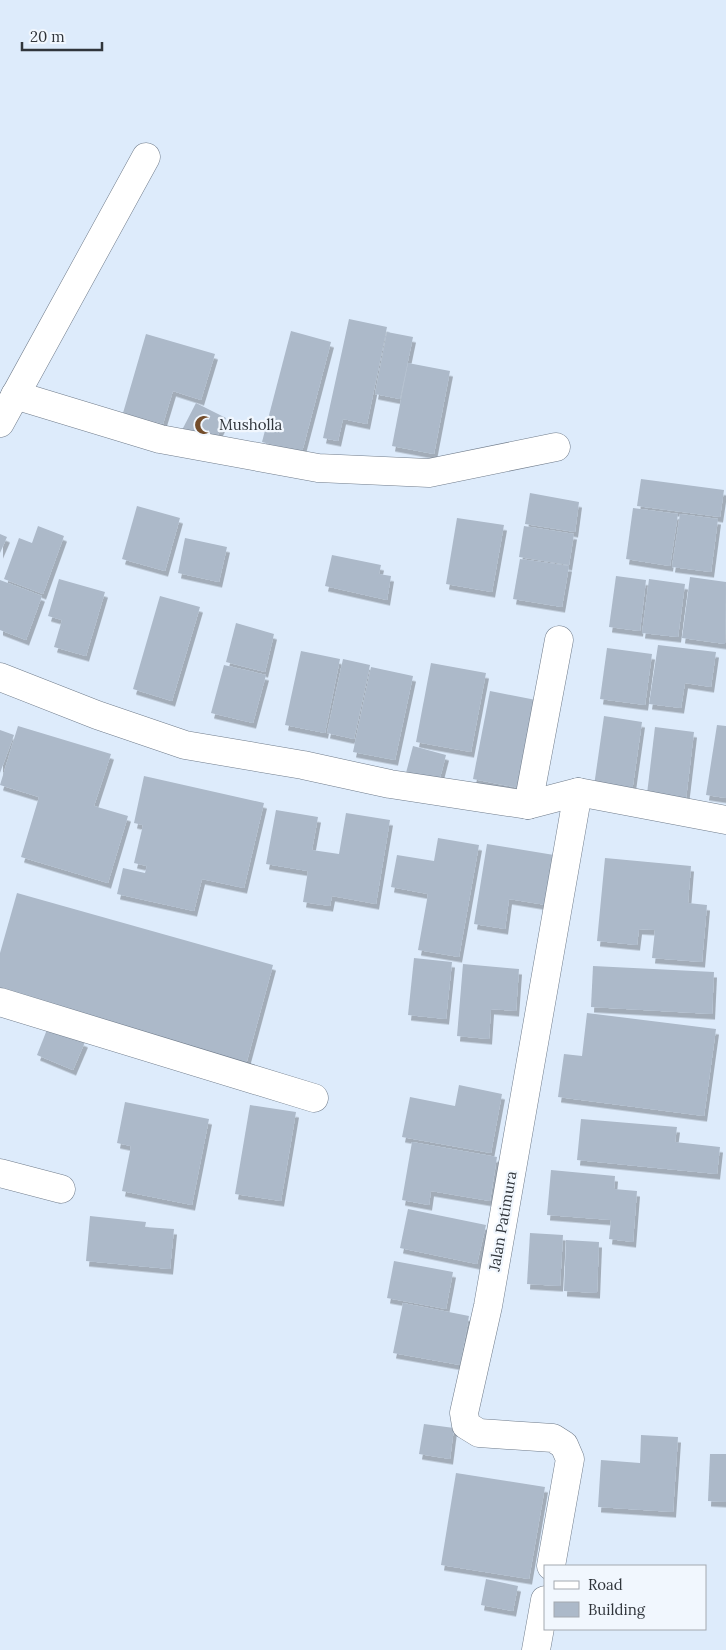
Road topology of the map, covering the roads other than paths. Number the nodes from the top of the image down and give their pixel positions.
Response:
1 (146, 157) dead end
2 (15, 395) junction
3 (0, 424) edge
4 (556, 447) dead end
5 (559, 640) dead end
6 (0, 677) edge
7 (578, 792) junction
8 (528, 805) junction
9 (726, 820) edge
10 (0, 1002) edge
11 (314, 1098) dead end
12 (0, 1173) edge
13 (61, 1189) dead end
14 (551, 1565) edge
15 (544, 1606) edge
16 (536, 1650) edge

1 - 2 street
2 - 3 street
2 - 4 street
5 - 8 street
6 - 8 street
7 - 8 street
7 - 9 street
7 - 14 street, Jalan Patimura
10 - 11 street
12 - 13 street
15 - 16 street

